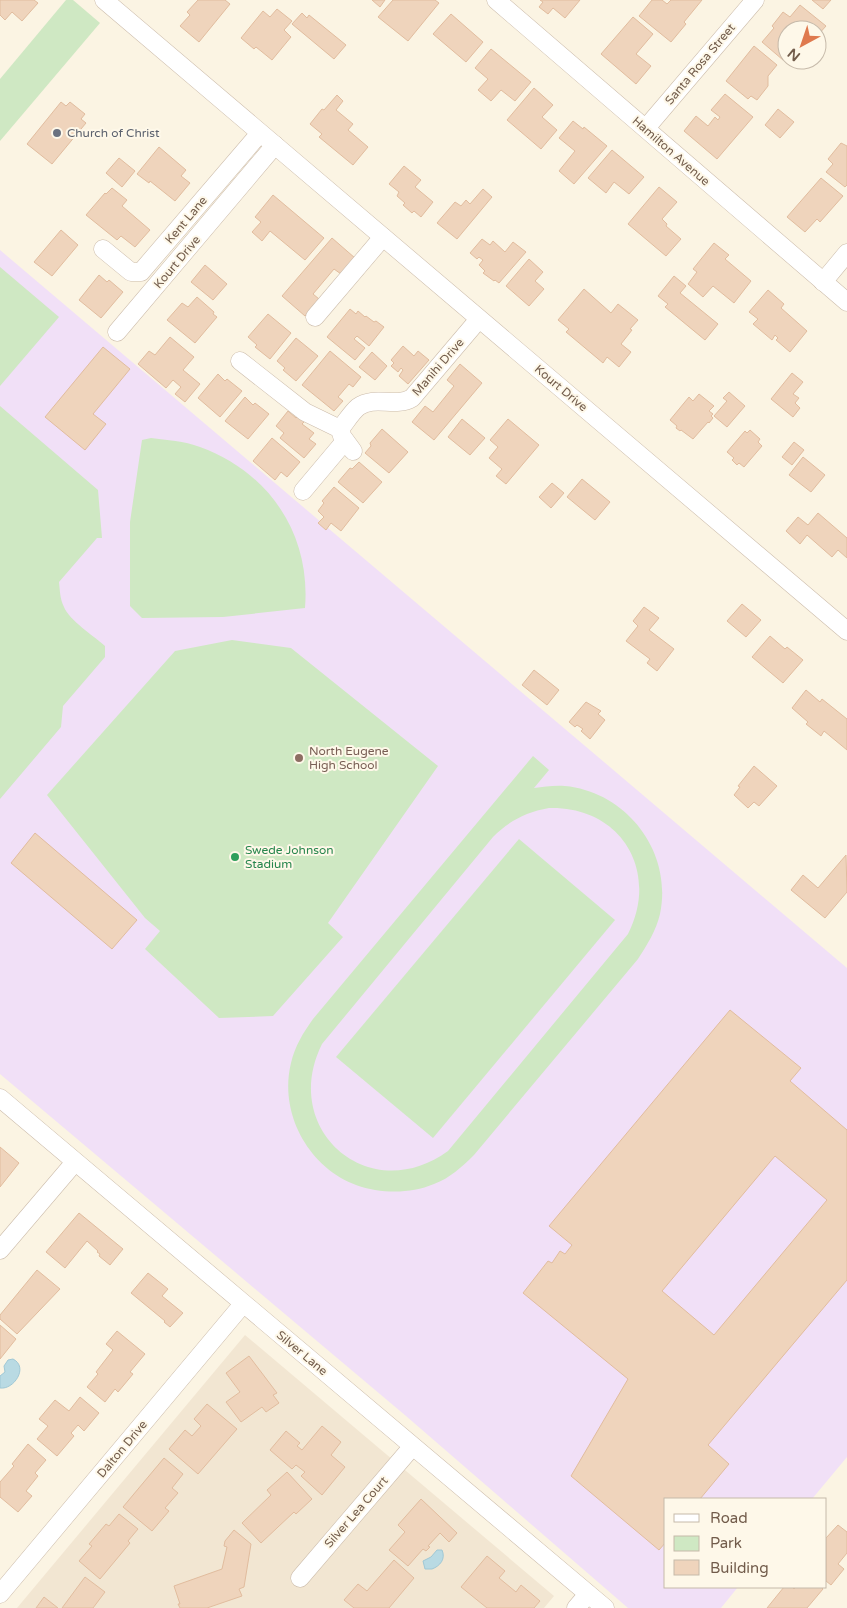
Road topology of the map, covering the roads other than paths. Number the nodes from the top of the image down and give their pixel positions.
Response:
1 (104, 0) edge
2 (496, 0) edge
3 (755, 0) edge
4 (646, 128) junction
5 (260, 133) junction
6 (275, 145) junction
7 (383, 236) junction
8 (103, 249) dead end
9 (847, 253) edge
10 (823, 282) junction
11 (847, 302) edge
12 (315, 317) dead end
13 (479, 319) junction
14 (117, 332) dead end
15 (240, 361) dead end
16 (346, 440) junction
17 (304, 491) dead end
18 (847, 631) edge
19 (0, 1098) edge
20 (75, 1162) junction
21 (0, 1250) edge
22 (243, 1304) junction
23 (412, 1447) junction
24 (300, 1578) dead end
25 (0, 1594) edge
26 (588, 1594) junction
27 (576, 1608) edge
28 (605, 1608) edge

1 - 5 street, Kourt Drive
2 - 4 street, Hamilton Avenue
3 - 4 street, Santa Rosa Street
4 - 10 street, Hamilton Avenue
5 - 6 street, Kourt Drive
5 - 8 street, Kent Lane
6 - 7 street, Kourt Drive
6 - 14 street, Kourt Drive
7 - 12 street
7 - 13 street, Kourt Drive
9 - 10 street
10 - 11 street, Hamilton Avenue
13 - 16 street, Manihi Drive
13 - 18 street, Kourt Drive
15 - 16 street
16 - 17 street, Manihi Drive
19 - 20 street, Silver Lane
20 - 21 street
20 - 22 street, Silver Lane
22 - 23 street, Silver Lane
22 - 25 street, Dalton Drive
23 - 24 street, Silver Lea Court
23 - 26 street, Silver Lane
26 - 27 street
26 - 28 street, Silver Lane

